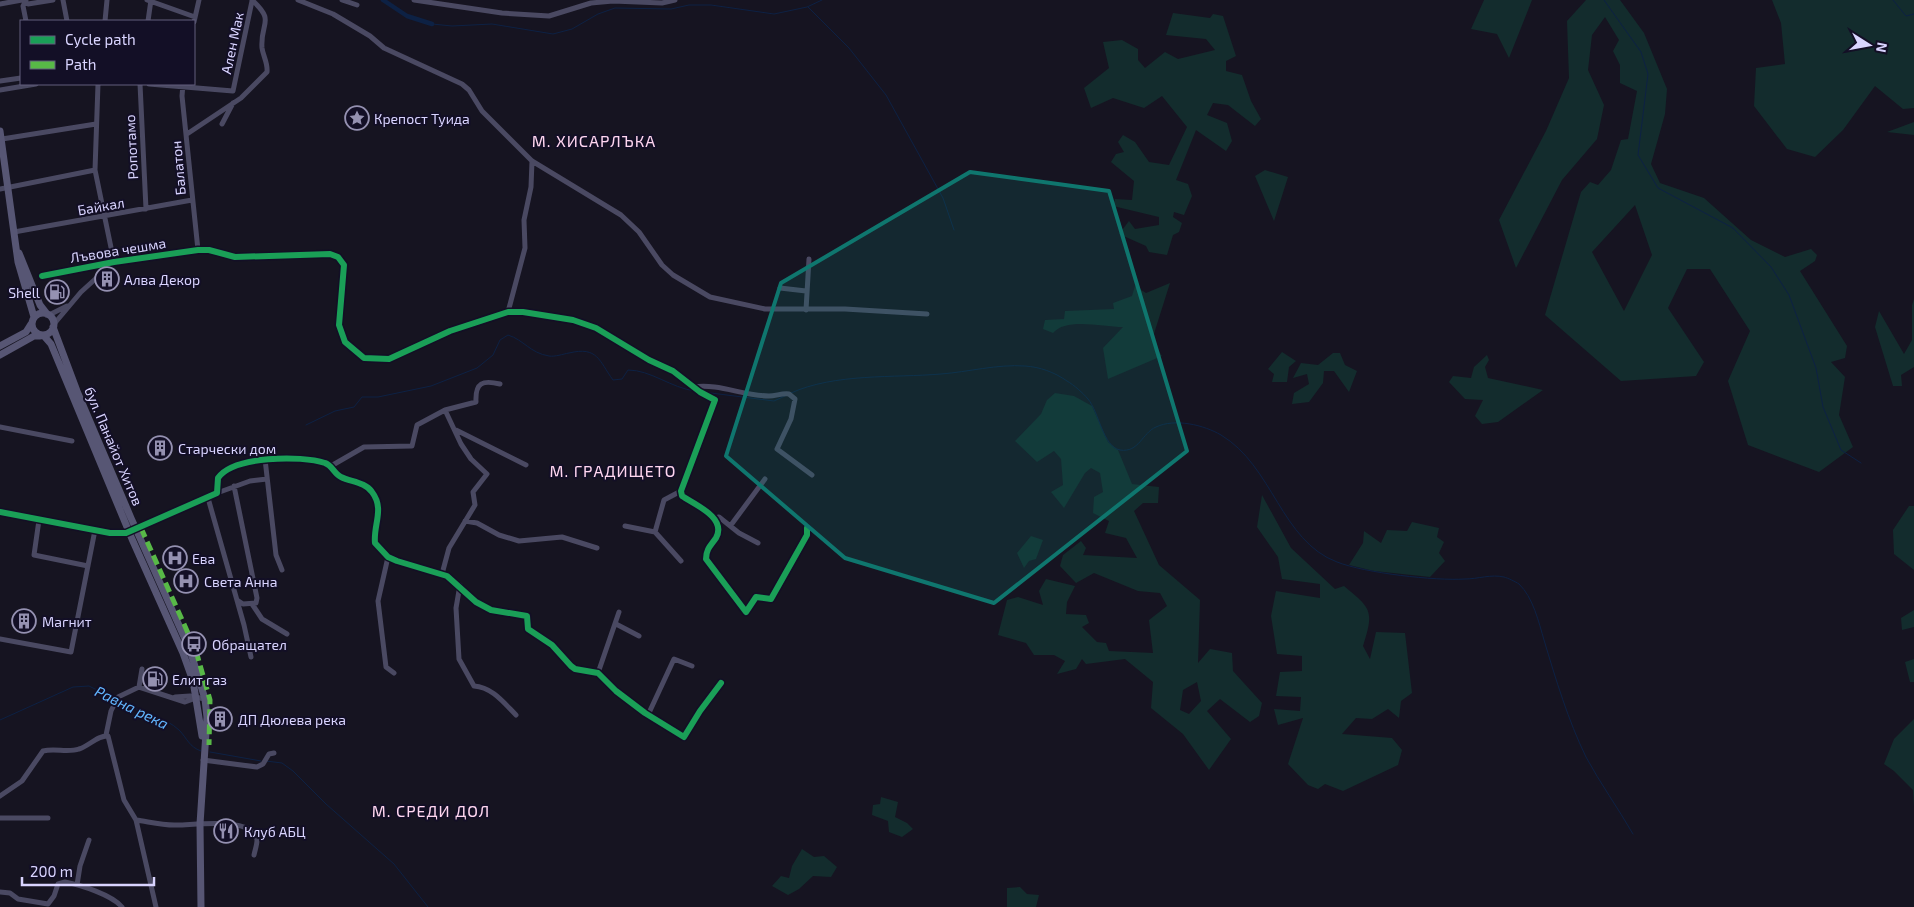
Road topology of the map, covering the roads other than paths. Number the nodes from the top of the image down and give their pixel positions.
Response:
1 (53, 0) edge
2 (63, 0) edge
3 (107, 0) edge
4 (199, 0) edge
5 (252, 0) edge
6 (298, 0) edge
7 (342, 0) edge
8 (414, 0) edge
9 (675, 0) edge
10 (26, 1) edge
11 (149, 1) edge
12 (0, 4) edge
13 (357, 6) dead end
14 (26, 20) edge
15 (67, 20) edge
16 (105, 20) edge
17 (148, 20) edge
18 (194, 20) edge
19 (20, 78) edge
20 (0, 82) edge
21 (30, 85) edge
22 (98, 85) edge
23 (140, 85) edge
24 (166, 85) edge
25 (182, 86) edge
26 (0, 90) edge
27 (233, 103) junction
28 (96, 124) junction
29 (222, 124) dead end
30 (0, 131) edge
31 (187, 134) junction
32 (2, 139) junction
33 (532, 160) junction
34 (96, 170) junction
35 (9, 188) junction
36 (0, 189) edge
37 (192, 200) junction
38 (146, 209) junction
39 (104, 217) junction
40 (14, 232) junction
41 (15, 241) junction
42 (198, 250) junction
43 (809, 259) dead end
44 (114, 262) junction
45 (42, 276) dead end
46 (780, 288) dead end
47 (806, 291) junction
48 (68, 306) junction
49 (806, 310) junction
50 (508, 312) junction
51 (927, 314) dead end
52 (48, 315) junction
53 (33, 321) junction
54 (54, 326) junction
55 (43, 336) junction
56 (0, 346) edge
57 (0, 354) edge
58 (500, 384) dead end
59 (694, 388) junction
60 (445, 410) junction
61 (0, 427) edge
62 (456, 430) junction
63 (72, 441) dead end
64 (265, 459) junction
65 (526, 465) dead end
66 (331, 466) junction
67 (812, 475) dead end
68 (267, 479) junction
69 (765, 480) dead end
70 (234, 486) junction
71 (681, 491) junction
72 (217, 493) junction
73 (208, 498) junction
74 (0, 512) edge
75 (715, 518) junction
76 (40, 520) junction
77 (465, 521) junction
78 (731, 525) junction
79 (626, 526) dead end
80 (808, 528) dead end
81 (95, 530) junction
82 (133, 531) junction
83 (655, 532) junction
84 (758, 543) dead end
85 (598, 548) dead end
86 (388, 557) junction
87 (681, 561) dead end
88 (88, 566) junction
89 (282, 570) dead end
90 (442, 574) junction
91 (460, 585) junction
92 (237, 600) junction
93 (252, 604) junction
94 (619, 612) dead end
95 (616, 624) junction
96 (287, 634) dead end
97 (639, 636) dead end
98 (0, 639) edge
99 (251, 657) dead end
100 (692, 666) dead end
101 (142, 669) dead end
102 (394, 672) dead end
103 (598, 672) junction
104 (721, 683) dead end
105 (139, 688) junction
106 (196, 698) junction
107 (205, 699) junction
108 (516, 715) dead end
109 (648, 715) junction
110 (106, 735) junction
111 (204, 744) junction
112 (274, 753) dead end
113 (203, 760) junction
114 (0, 796) edge
115 (0, 818) edge
116 (48, 818) dead end
117 (136, 820) junction
118 (200, 824) junction
119 (89, 840) dead end
120 (254, 855) dead end
121 (77, 884) junction
122 (0, 892) edge
123 (122, 907) edge
124 (156, 907) edge
125 (201, 907) edge

1 - 10 street
2 - 15 street
3 - 16 street
4 - 18 street
5 - 25 street, Ален Мак
5 - 27 street
6 - 33 street
7 - 13 street
8 - 9 street
10 - 12 street
10 - 14 street
11 - 17 street
11 - 18 street
19 - 20 street
21 - 26 street
22 - 28 street
23 - 38 street, Ропотамо
24 - 25 street
25 - 31 street, Балатон
27 - 29 street
27 - 31 street
28 - 32 street
28 - 34 street
30 - 32 street
31 - 37 street, Балатон
32 - 35 street
33 - 49 street
33 - 50 street
34 - 35 street
34 - 39 street
35 - 36 street
35 - 40 street
37 - 38 street, Байкал
37 - 42 street, Балатон
38 - 39 street, Байкал
39 - 40 street, Байкал
39 - 44 street
40 - 41 street
41 - 52 street
41 - 53 street
42 - 44 street, Лъвова чешма
42 - 50 street, Лъвова чешма
43 - 47 street
44 - 45 street, Лъвова чешма
44 - 48 street, Лъвова чешма
46 - 47 street
47 - 49 street
48 - 52 street, Лъвова чешма
48 - 54 street, Лъвова чешма
49 - 51 street
50 - 59 street
52 - 53 street
52 - 54 street
53 - 55 street
53 - 56 street
54 - 55 street
54 - 82 street, бул. Панайот Хитов
55 - 57 street
55 - 82 street, бул. Панайот Хитов
58 - 60 street
59 - 67 street
59 - 71 street
60 - 62 street
60 - 66 street
61 - 63 street
62 - 65 street
62 - 77 street
64 - 66 street
64 - 68 street
64 - 72 street
66 - 86 street
68 - 70 street
68 - 89 street
69 - 78 street
70 - 72 street
70 - 93 street
71 - 75 street
71 - 83 street
72 - 73 street
73 - 82 street
73 - 92 street
74 - 76 street
75 - 78 street
75 - 80 street
76 - 81 street
76 - 88 street
77 - 85 street
77 - 90 street
78 - 84 street
79 - 83 street
81 - 82 street
81 - 88 street
82 - 106 street, бул. Панайот Хитов
82 - 107 street, бул. Панайот Хитов
83 - 87 street
86 - 90 street
86 - 102 street
88 - 98 street
90 - 91 street
91 - 103 street
91 - 108 street
92 - 93 street
92 - 99 street
93 - 96 street
94 - 95 street
95 - 97 street
95 - 103 street
100 - 109 street
101 - 105 street
103 - 109 street
104 - 109 street
105 - 106 street
105 - 110 street
106 - 107 street
106 - 111 street, бул. Панайот Хитов
107 - 111 street, бул. Панайот Хитов
110 - 114 street
110 - 117 street
111 - 113 street, бул. Панайот Хитов
112 - 113 street
113 - 118 street, бул. Панайот Хитов
115 - 116 street
117 - 118 street
117 - 124 street
118 - 120 street
118 - 125 street, бул. Панайот Хитов
119 - 121 street
121 - 122 street
121 - 123 street

